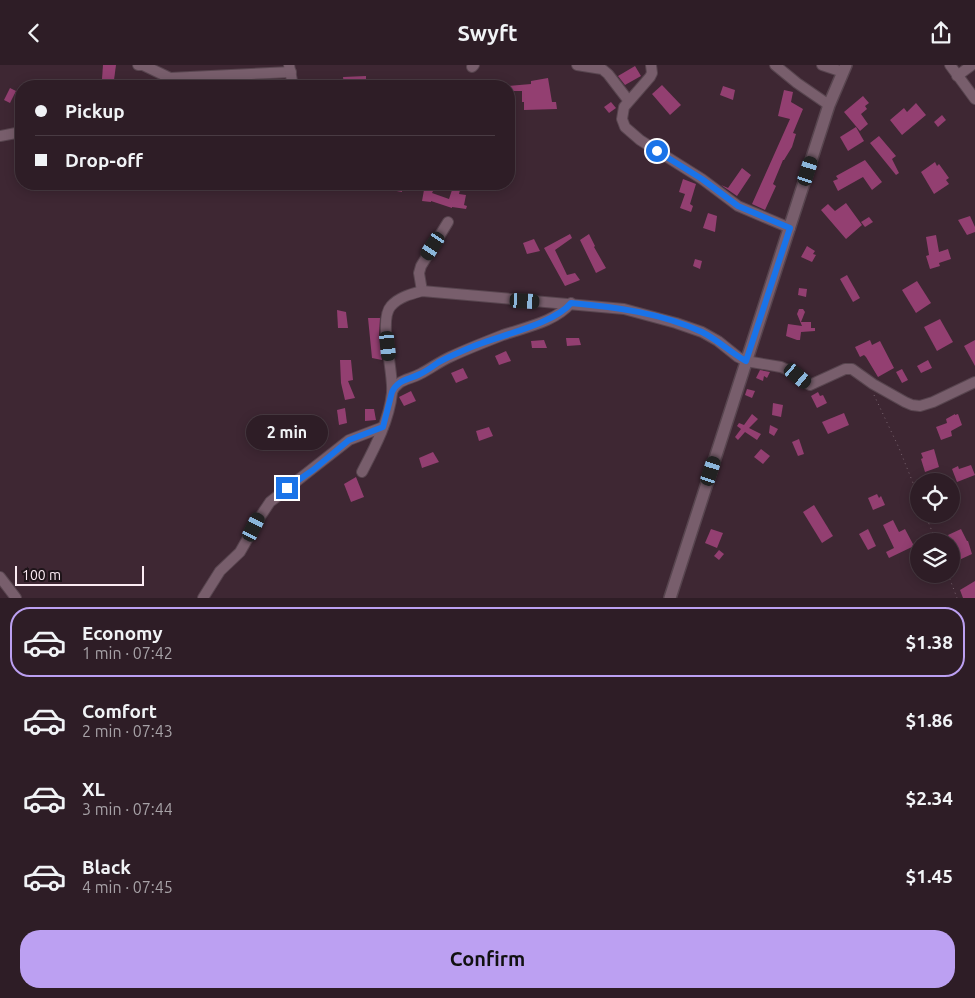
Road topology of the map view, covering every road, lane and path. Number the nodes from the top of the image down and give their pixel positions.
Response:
1 (138, 65) edge
2 (577, 65) edge
3 (651, 65) edge
4 (775, 65) edge
5 (822, 65) edge
6 (950, 65) edge
7 (972, 65) edge
8 (290, 68) edge
9 (844, 69) edge
10 (958, 75) junction
11 (975, 99) edge
12 (628, 100) junction
13 (829, 105) junction
14 (15, 133) edge
15 (0, 136) edge
16 (448, 223) dead end
17 (790, 228) junction
18 (422, 291) junction
19 (571, 303) junction
20 (746, 361) junction
21 (866, 379) junction
22 (975, 382) edge
23 (392, 392) junction
24 (383, 427) junction
25 (362, 472) dead end
26 (910, 476) edge
27 (0, 577) edge
28 (951, 583) edge
29 (16, 598) edge
30 (203, 598) edge
31 (670, 598) edge
32 (957, 598) edge

1 - 8 street
2 - 12 street
3 - 12 street
4 - 13 street
5 - 9 street
6 - 10 street
7 - 10 street
9 - 13 street
10 - 11 street
12 - 17 street
13 - 17 street
14 - 15 street
16 - 18 street
17 - 20 street
18 - 19 street
18 - 23 street
19 - 20 street
19 - 23 street
20 - 21 street
20 - 31 street
21 - 22 street
21 - 26 path
23 - 24 street
24 - 25 street
24 - 30 street
27 - 29 street
28 - 32 path

